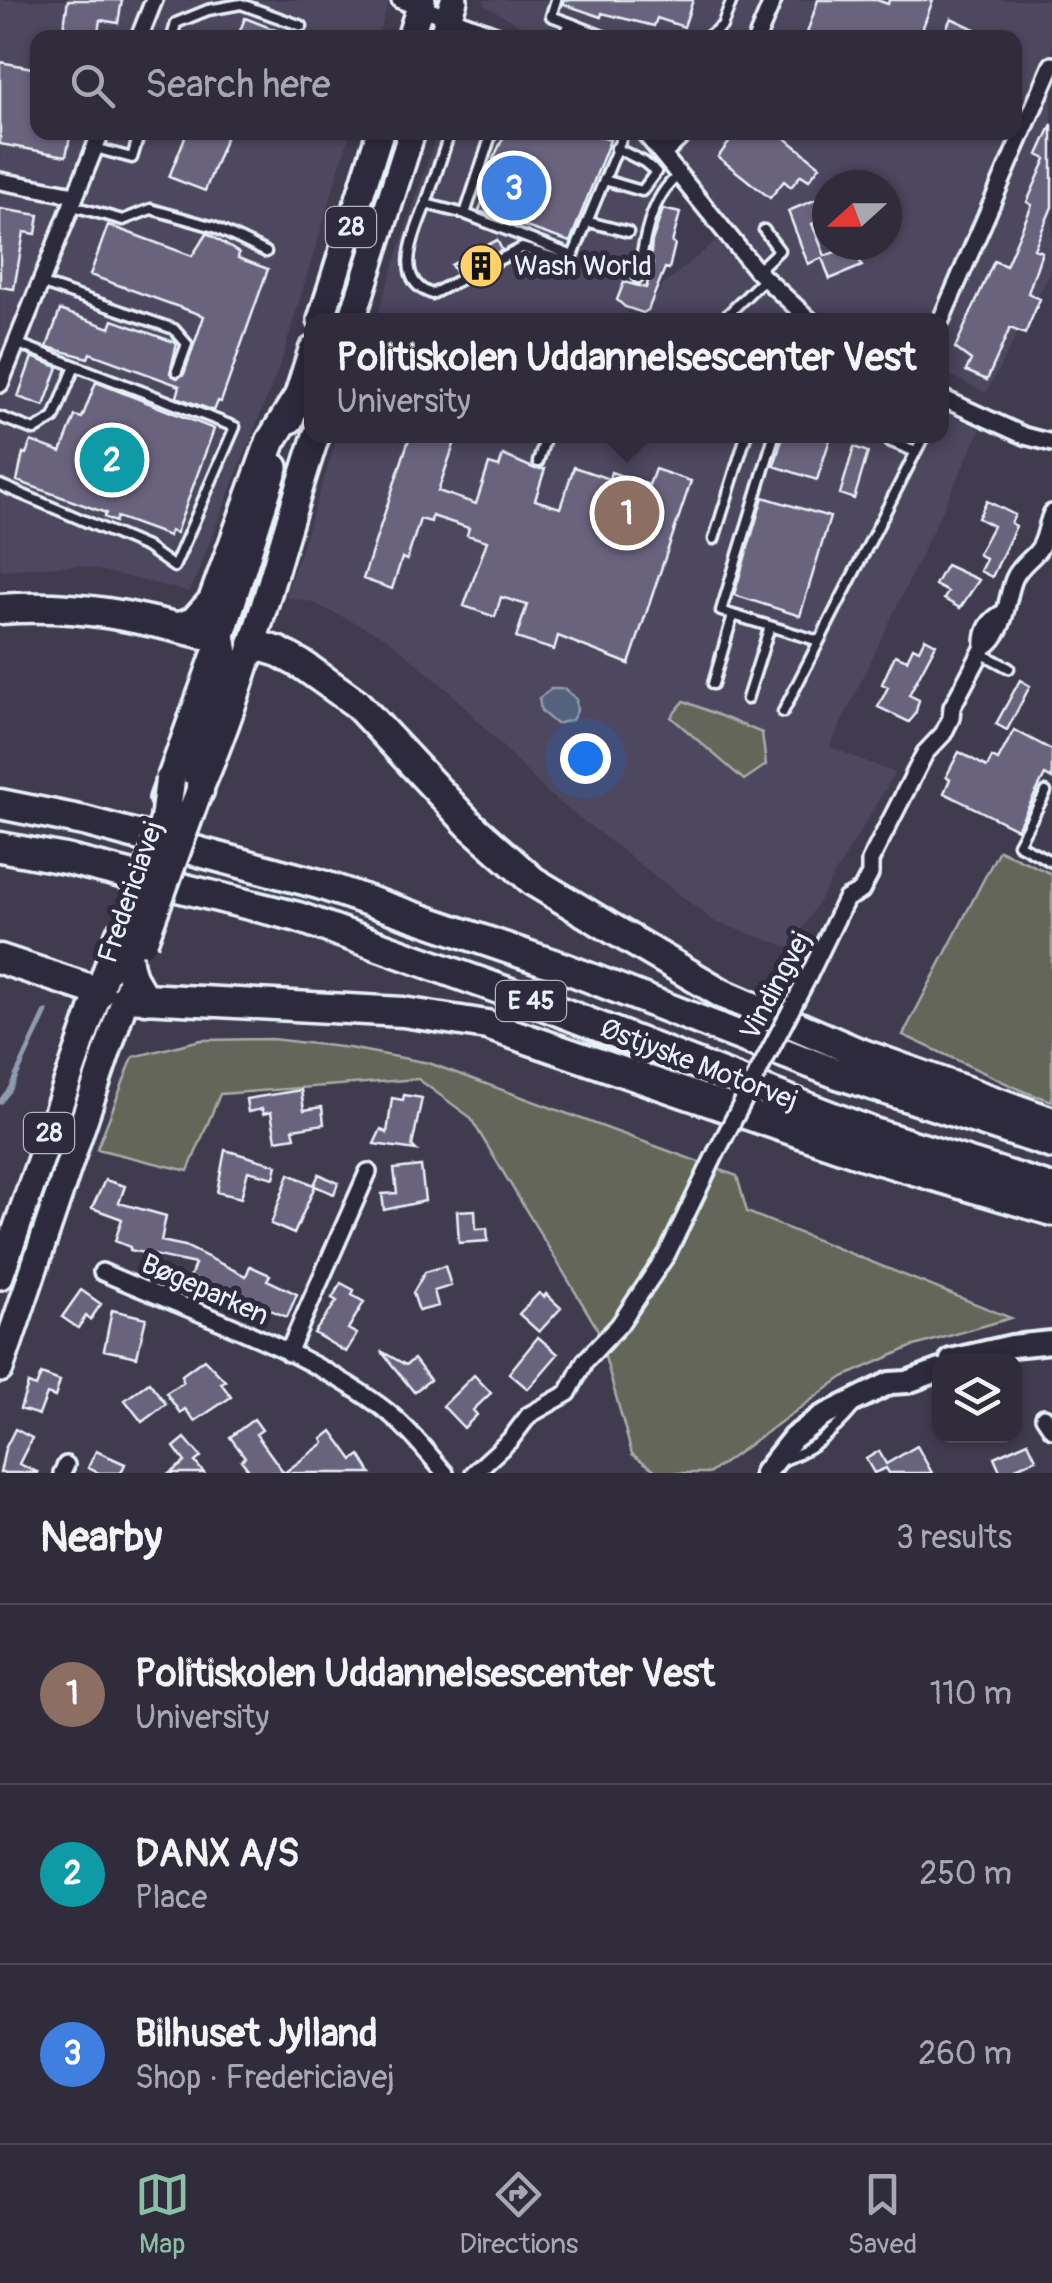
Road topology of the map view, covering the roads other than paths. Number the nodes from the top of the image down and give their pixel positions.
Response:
1 (154, 0) edge
2 (556, 0) edge
3 (732, 0) edge
4 (772, 0) edge
5 (241, 2) edge
6 (432, 9) edge
7 (570, 23) junction
8 (302, 26) dead end
9 (142, 30) edge
10 (174, 30) edge
11 (416, 30) edge
12 (484, 30) edge
13 (567, 30) edge
14 (588, 30) edge
15 (717, 30) edge
16 (761, 30) edge
17 (1052, 65) edge
18 (1022, 134) edge
19 (97, 140) edge
20 (138, 140) edge
21 (377, 140) edge
22 (394, 140) edge
23 (409, 140) edge
24 (447, 140) edge
25 (489, 140) edge
26 (618, 140) edge
27 (651, 140) edge
28 (678, 140) edge
29 (1019, 140) edge
30 (616, 148) junction
31 (663, 154) junction
32 (678, 175) junction
33 (604, 180) junction
34 (0, 181) edge
35 (73, 200) junction
36 (426, 204) junction
37 (466, 214) junction
38 (588, 222) junction
39 (764, 230) dead end
40 (628, 232) dead end
41 (266, 252) dead end
42 (573, 256) junction
43 (761, 275) junction
44 (638, 278) dead end
45 (40, 283) junction
46 (323, 313) edge
47 (341, 313) edge
48 (354, 313) edge
49 (728, 313) edge
50 (802, 313) edge
51 (944, 313) edge
52 (16, 343) junction
53 (75, 366) junction
54 (177, 370) dead end
55 (304, 376) edge
56 (0, 384) edge
57 (296, 401) junction
58 (949, 401) edge
59 (0, 418) edge
60 (1025, 436) junction
61 (314, 443) edge
62 (544, 443) edge
63 (744, 443) edge
64 (772, 443) edge
65 (894, 443) edge
66 (920, 443) edge
67 (1052, 443) edge
68 (916, 452) junction
69 (1052, 455) edge
70 (538, 462) dead end
71 (0, 485) edge
72 (1051, 519) edge
73 (714, 539) dead end
74 (0, 609) edge
75 (733, 615) junction
76 (770, 626) junction
77 (178, 627) junction
78 (221, 638) junction
79 (820, 641) junction
80 (253, 644) junction
81 (983, 650) junction
82 (1010, 668) dead end
83 (712, 684) dead end
84 (747, 698) dead end
85 (783, 712) dead end
86 (170, 780) joint
87 (199, 791) junction
88 (1046, 792) dead end
89 (0, 804) edge
90 (0, 847) edge
91 (1052, 862) edge
92 (131, 937) junction
93 (0, 958) edge
94 (126, 992) junction
95 (1052, 1122) edge
96 (1052, 1144) edge
97 (368, 1172) dead end
98 (1052, 1189) edge
99 (26, 1196) junction
100 (1052, 1211) edge
101 (5, 1225) dead end
102 (102, 1272) dead end
103 (0, 1276) edge
104 (1052, 1342) edge
105 (982, 1353) edge
106 (288, 1354) junction
107 (0, 1369) edge
108 (932, 1373) edge
109 (768, 1469) edge
110 (445, 1473) edge
111 (474, 1473) edge

1 - 9 street
2 - 7 lane
3 - 15 lane
4 - 16 street
5 - 8 lane
5 - 10 lane
6 - 11 main road
6 - 12 street
7 - 13 lane
7 - 14 lane
17 - 18 street
19 - 20 lane
19 - 35 street
21 - 46 main road, 28
22 - 47 main road
23 - 48 main road, 28
24 - 36 lane
25 - 37 lane
26 - 30 lane
27 - 31 street
28 - 31 street
29 - 51 street
30 - 33 lane
30 - 33 lane
31 - 32 street
32 - 43 street
32 - 44 lane
33 - 38 lane
34 - 35 street
35 - 41 lane
35 - 45 street
36 - 37 lane
36 - 42 lane
37 - 42 lane
38 - 40 lane
38 - 42 lane
39 - 43 lane
43 - 49 lane
43 - 50 street
45 - 52 street
45 - 54 lane
52 - 53 lane
52 - 56 street
53 - 59 lane
53 - 71 lane
55 - 57 main road
57 - 77 highway
57 - 78 main road
58 - 60 street
60 - 67 street
60 - 69 street
61 - 80 main road, Fredericiavej
62 - 70 lane
63 - 73 lane
64 - 75 lane
65 - 68 lane
66 - 68 lane
68 - 79 lane
72 - 81 street, Vindingvej
74 - 77 highway
75 - 76 lane
75 - 83 lane
76 - 79 lane
76 - 84 lane
77 - 78 highway
78 - 80 main road
78 - 86 main road
78 - 87 highway
79 - 85 lane
80 - 87 main road, Fredericiavej
80 - 95 highway
81 - 82 lane
81 - 111 street, Vindingvej, bridge
86 - 92 highway, bridge
87 - 92 main road, Fredericiavej, bridge
88 - 91 lane
89 - 96 highway, Østjyske Motorvej / E 45
90 - 98 highway, Østjyske Motorvej / E 45
92 - 94 highway
93 - 94 highway
94 - 99 main road, Fredericiavej / 28
94 - 100 highway
94 - 107 main road, Fredericiavej / 28
97 - 106 street, Bøgeparken
99 - 101 lane
99 - 103 main road, Fredericiavej / 28
102 - 106 street, Bøgeparken
104 - 105 street
106 - 110 street, Bøgeparken
108 - 109 street

